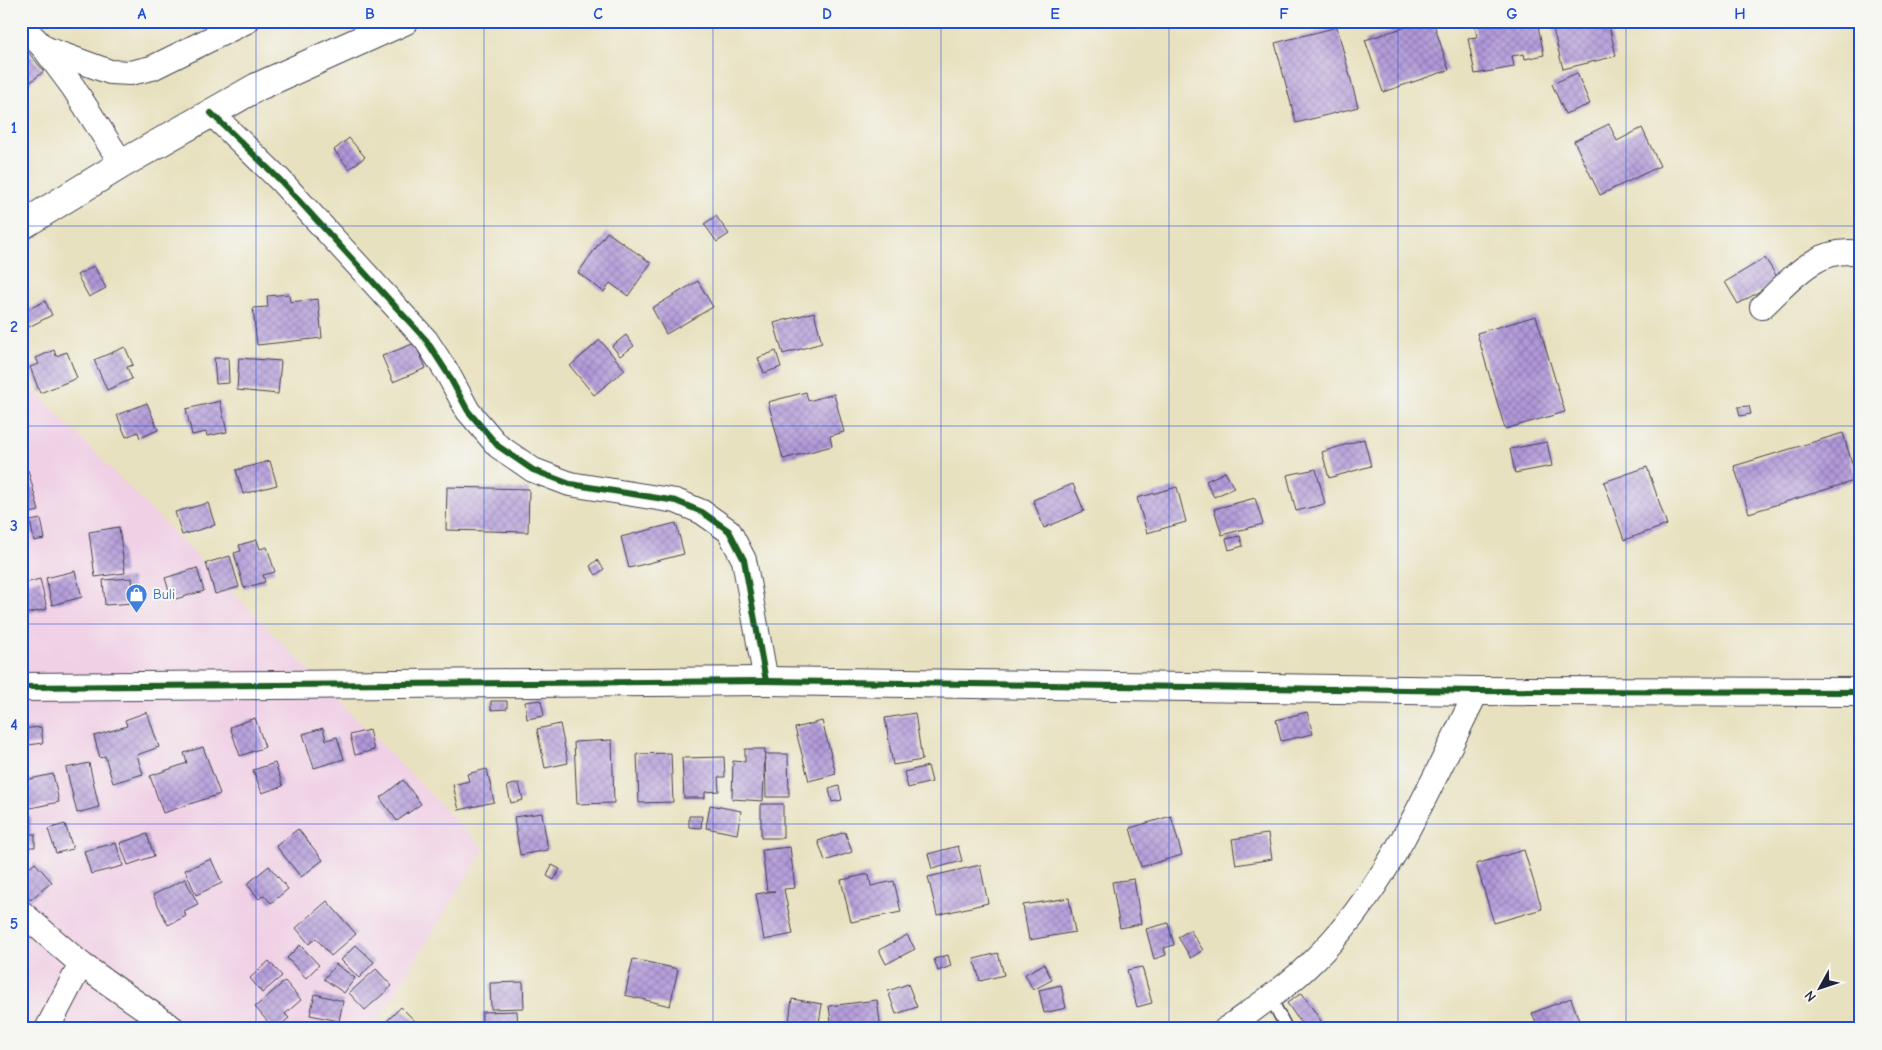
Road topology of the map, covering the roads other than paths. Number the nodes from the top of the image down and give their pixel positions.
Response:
1 (247, 21) edge
2 (404, 21) edge
3 (21, 25) edge
4 (44, 48) junction
5 (212, 113) junction
6 (122, 164) junction
7 (21, 226) edge
8 (1861, 253) edge
9 (1762, 307) dead end
10 (766, 681) junction
11 (21, 687) edge
12 (1477, 692) junction
13 (1860, 693) edge
14 (21, 912) edge
15 (81, 964) junction
16 (1270, 997) junction
17 (47, 1029) edge
18 (174, 1029) edge
19 (1226, 1029) edge
20 (1287, 1029) edge

1 - 4 street
2 - 5 street
3 - 4 street
4 - 6 street
5 - 6 street
5 - 10 street
6 - 7 street
8 - 9 street
10 - 11 street
10 - 12 street
12 - 13 street
12 - 16 street
14 - 15 street
15 - 17 street
15 - 18 street
16 - 19 street
16 - 20 lane

